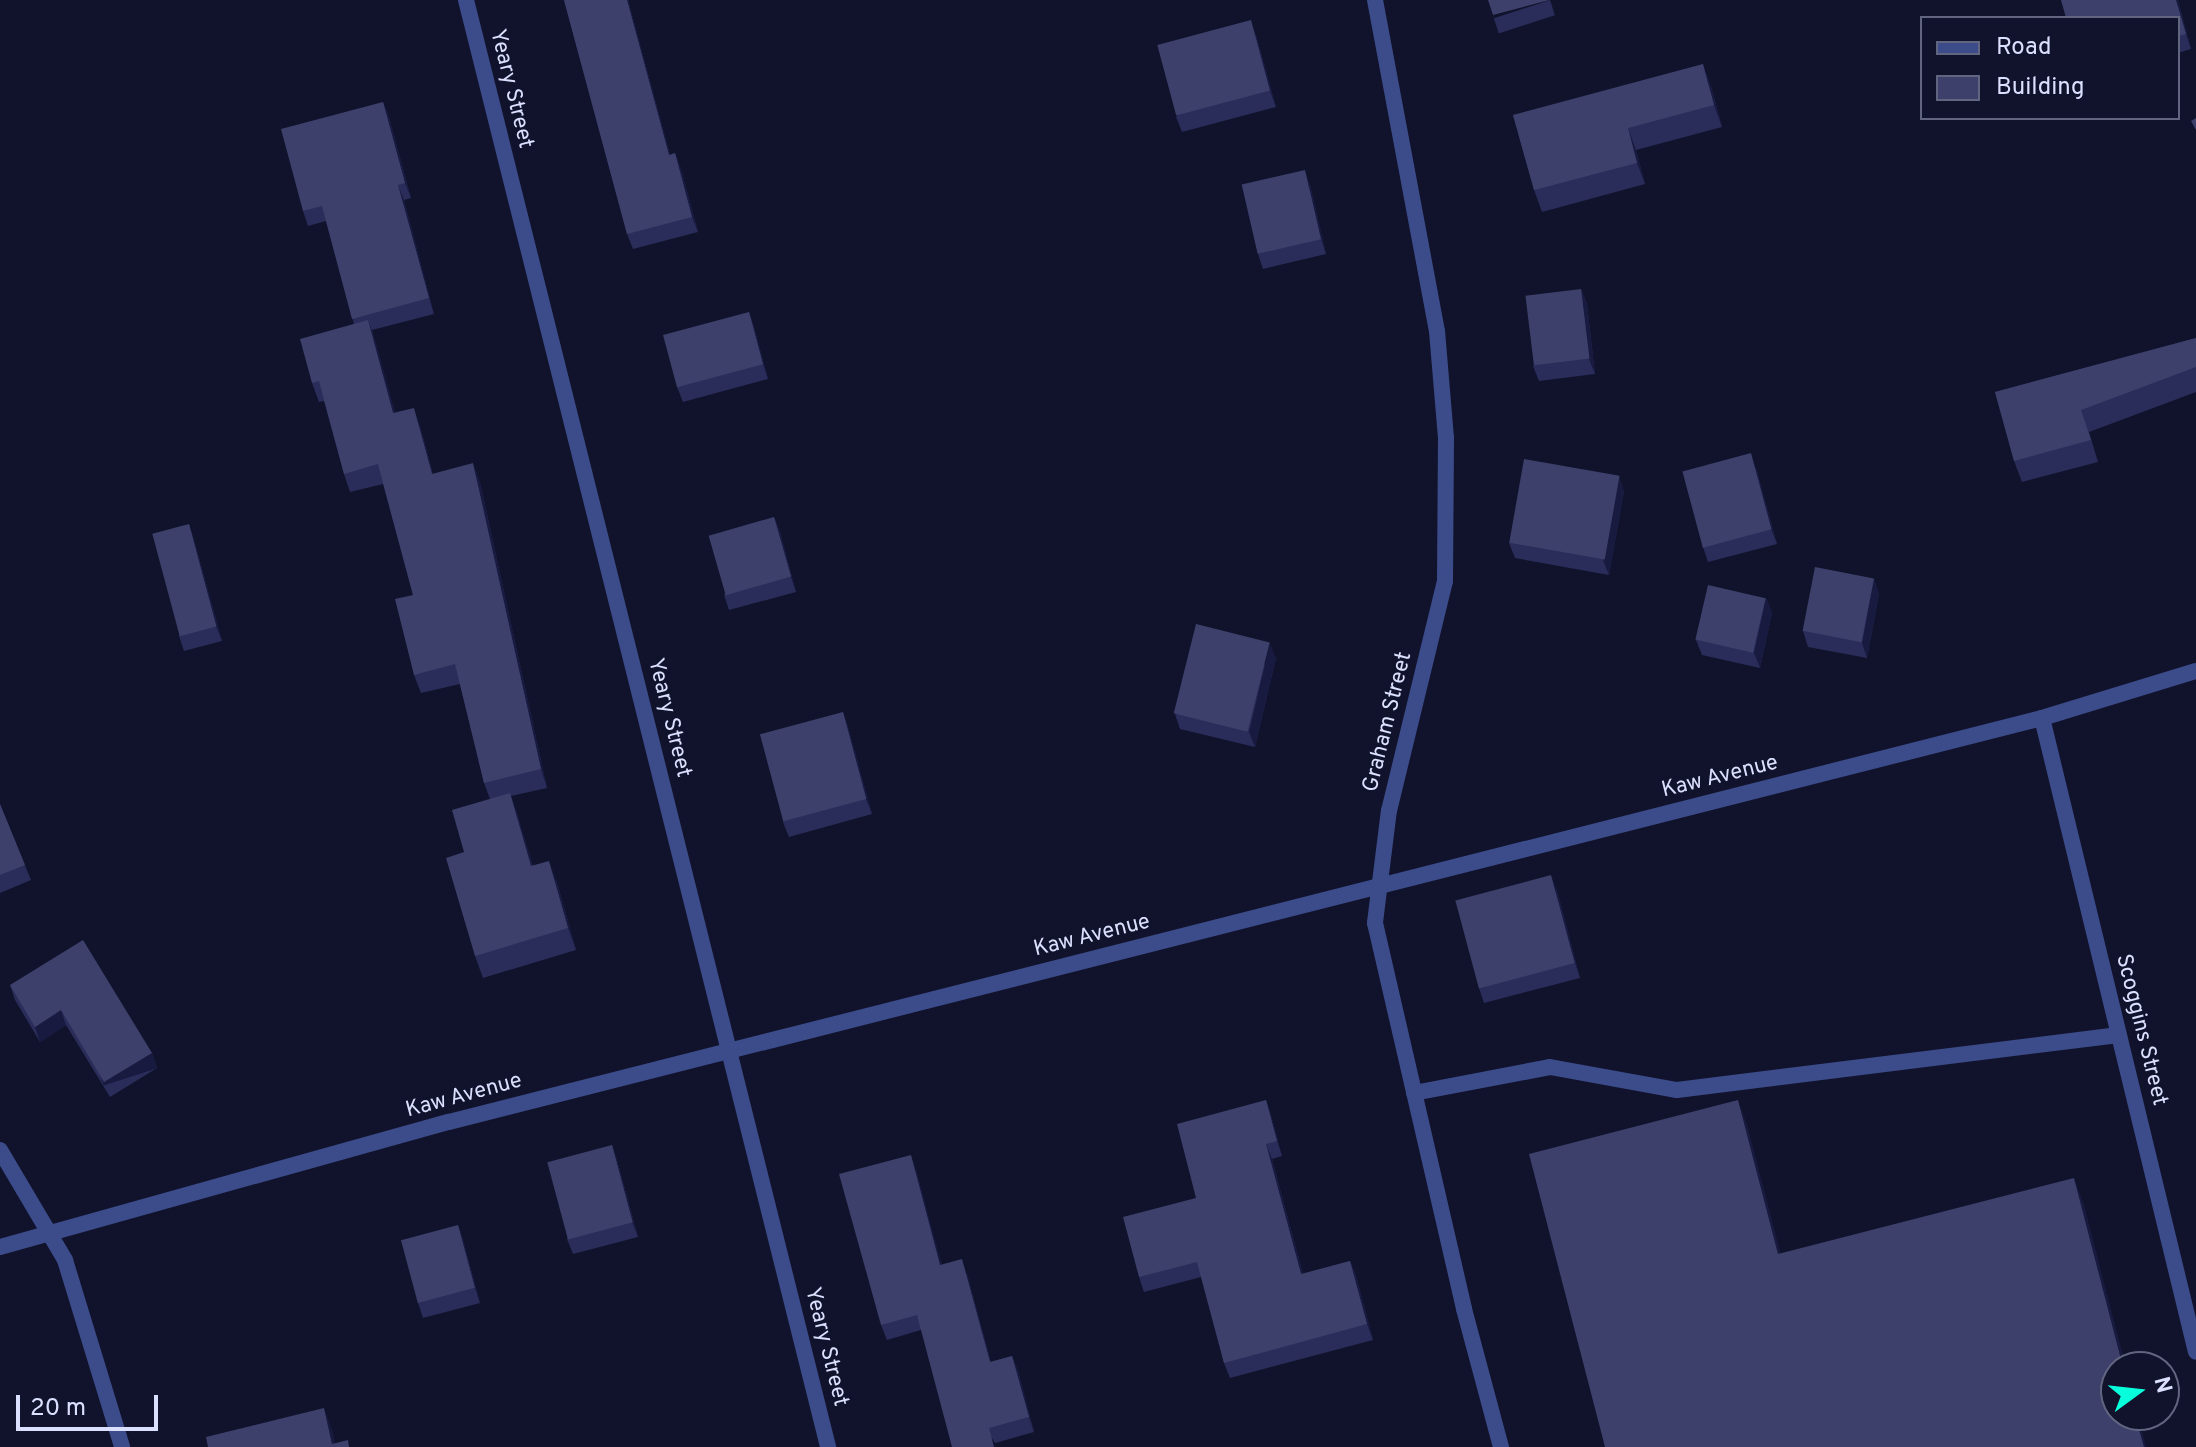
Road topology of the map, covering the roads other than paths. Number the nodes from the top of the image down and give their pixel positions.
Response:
1 (466, 0) edge
2 (1375, 0) edge
3 (2196, 671) edge
4 (2042, 718) junction
5 (1378, 886) junction
6 (2119, 1035) junction
7 (731, 1050) junction
8 (1414, 1093) junction
9 (0, 1150) edge
10 (49, 1234) junction
11 (0, 1247) edge
12 (2196, 1352) edge
13 (122, 1447) edge
14 (828, 1447) edge
15 (1501, 1447) edge

1 - 7 street, Yeary Street
2 - 5 street, Graham Street
3 - 4 street, Kaw Avenue
4 - 5 street, Kaw Avenue
4 - 6 street, Scoggins Street
5 - 7 street, Kaw Avenue
5 - 8 street, Graham Street
6 - 8 street
6 - 12 street, Scoggins Street
7 - 10 street, Kaw Avenue
7 - 14 street, Yeary Street
8 - 15 street, Graham Street
9 - 10 street
10 - 11 street, Kaw Avenue
10 - 13 street

